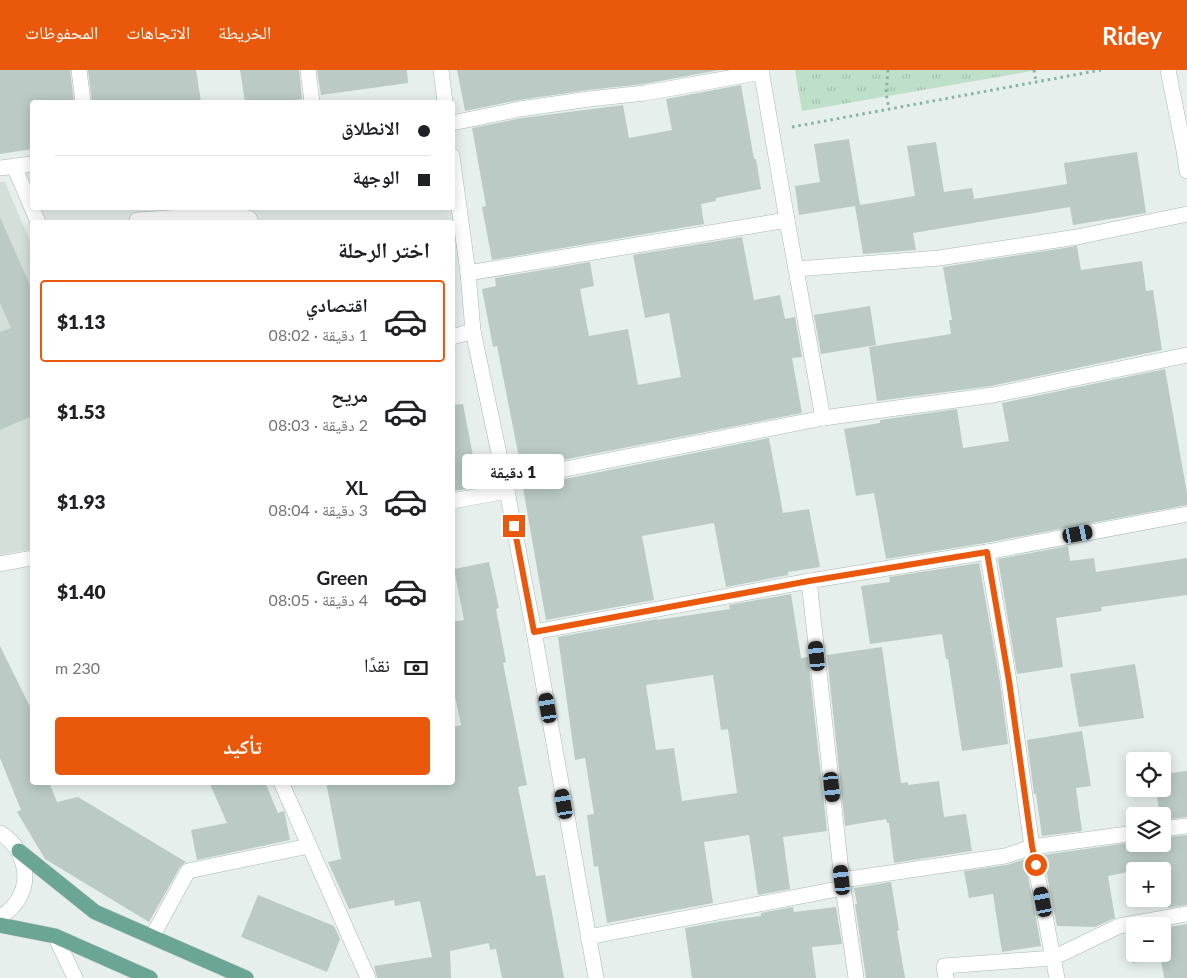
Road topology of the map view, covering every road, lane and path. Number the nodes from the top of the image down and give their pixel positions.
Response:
1 (79, 70) edge
2 (308, 70) edge
3 (441, 70) edge
4 (888, 70) edge
5 (1034, 70) edge
6 (1101, 70) edge
7 (1168, 70) edge
8 (762, 71) edge
9 (1036, 82) junction
10 (83, 100) edge
11 (312, 100) edge
12 (446, 100) edge
13 (889, 109) junction
14 (455, 123) edge
15 (772, 130) junction
16 (1186, 150) edge
17 (30, 164) edge
18 (7, 167) edge
19 (1187, 172) edge
20 (455, 178) edge
21 (30, 208) edge
22 (1187, 214) edge
23 (137, 220) dead end
24 (250, 220) edge
25 (787, 220) junction
26 (796, 269) junction
27 (468, 273) junction
28 (473, 331) junction
29 (455, 336) edge
30 (1187, 354) edge
31 (823, 418) junction
32 (506, 486) junction
33 (455, 500) edge
34 (1187, 514) edge
35 (987, 552) junction
36 (30, 558) edge
37 (0, 564) edge
38 (809, 581) junction
39 (534, 632) junction
40 (282, 785) edge
41 (0, 821) edge
42 (1187, 826) edge
43 (1171, 828) edge
44 (1126, 834) edge
45 (4, 836) edge
46 (309, 846) junction
47 (1032, 846) junction
48 (19, 851) junction
49 (843, 884) junction
50 (1187, 914) edge
51 (0, 917) edge
52 (0, 925) edge
53 (55, 936) junction
54 (152, 937) junction
55 (588, 937) junction
56 (1054, 958) junction
57 (76, 978) edge
58 (150, 978) edge
59 (246, 978) edge
60 (368, 978) edge
61 (596, 978) edge
62 (856, 978) edge
63 (946, 978) edge
64 (1057, 978) edge

1 - 10 street
2 - 11 street
3 - 12 street
4 - 13 path
5 - 9 path
6 - 9 path
7 - 16 street
8 - 14 street
8 - 15 street
9 - 13 path
13 - 15 path
15 - 25 street
16 - 19 street
17 - 18 street
18 - 21 street
20 - 27 street
22 - 26 street
23 - 24 street
25 - 26 street
25 - 27 street
26 - 31 street
27 - 28 street
28 - 29 street
28 - 32 street
30 - 31 street
31 - 32 street
32 - 33 street
32 - 39 street
34 - 35 street
35 - 38 street
35 - 47 street
36 - 37 street
38 - 39 street
38 - 49 street
39 - 55 street
40 - 46 street
41 - 45 street
42 - 43 street
44 - 47 street
45 - 48 street
46 - 54 street
46 - 60 street
47 - 49 street
47 - 56 street
48 - 51 street
48 - 54 main road
49 - 55 street
49 - 62 street
50 - 56 street
52 - 53 main road
53 - 57 street
53 - 58 main road
54 - 59 main road
55 - 61 street
56 - 63 street
56 - 64 street

